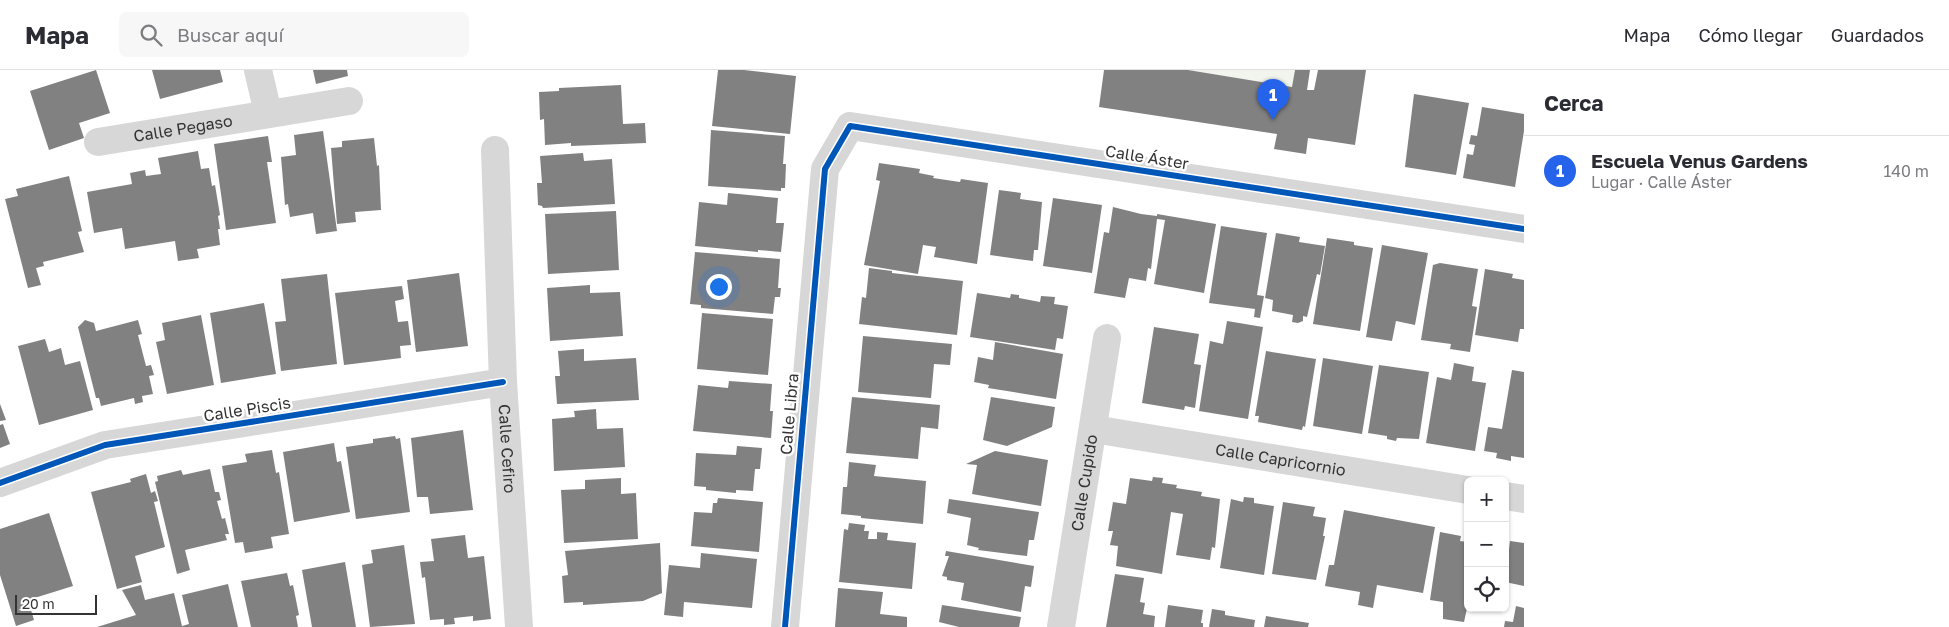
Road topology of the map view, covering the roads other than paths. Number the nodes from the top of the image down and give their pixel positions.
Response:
1 (258, 70) edge
2 (349, 101) dead end
3 (268, 113) junction
4 (98, 142) dead end
5 (495, 150) dead end
6 (822, 204) joint
7 (1524, 229) edge
8 (1106, 338) dead end
9 (503, 382) junction
10 (1093, 429) junction
11 (0, 483) edge
12 (1464, 489) edge
13 (1509, 497) edge
14 (1524, 499) edge
15 (519, 627) edge
16 (785, 627) edge
17 (1062, 627) edge

1 - 3 street
2 - 3 street, Calle Pegaso
3 - 4 street, Calle Pegaso
5 - 9 street, Calle Cefiro
6 - 7 street, Calle Áster
6 - 16 street, Calle Libra
8 - 10 street, Calle Cupido
9 - 11 street, Calle Piscis
9 - 15 street, Calle Cefiro
10 - 12 street, Calle Capricornio
10 - 17 street, Calle Cupido
13 - 14 street

